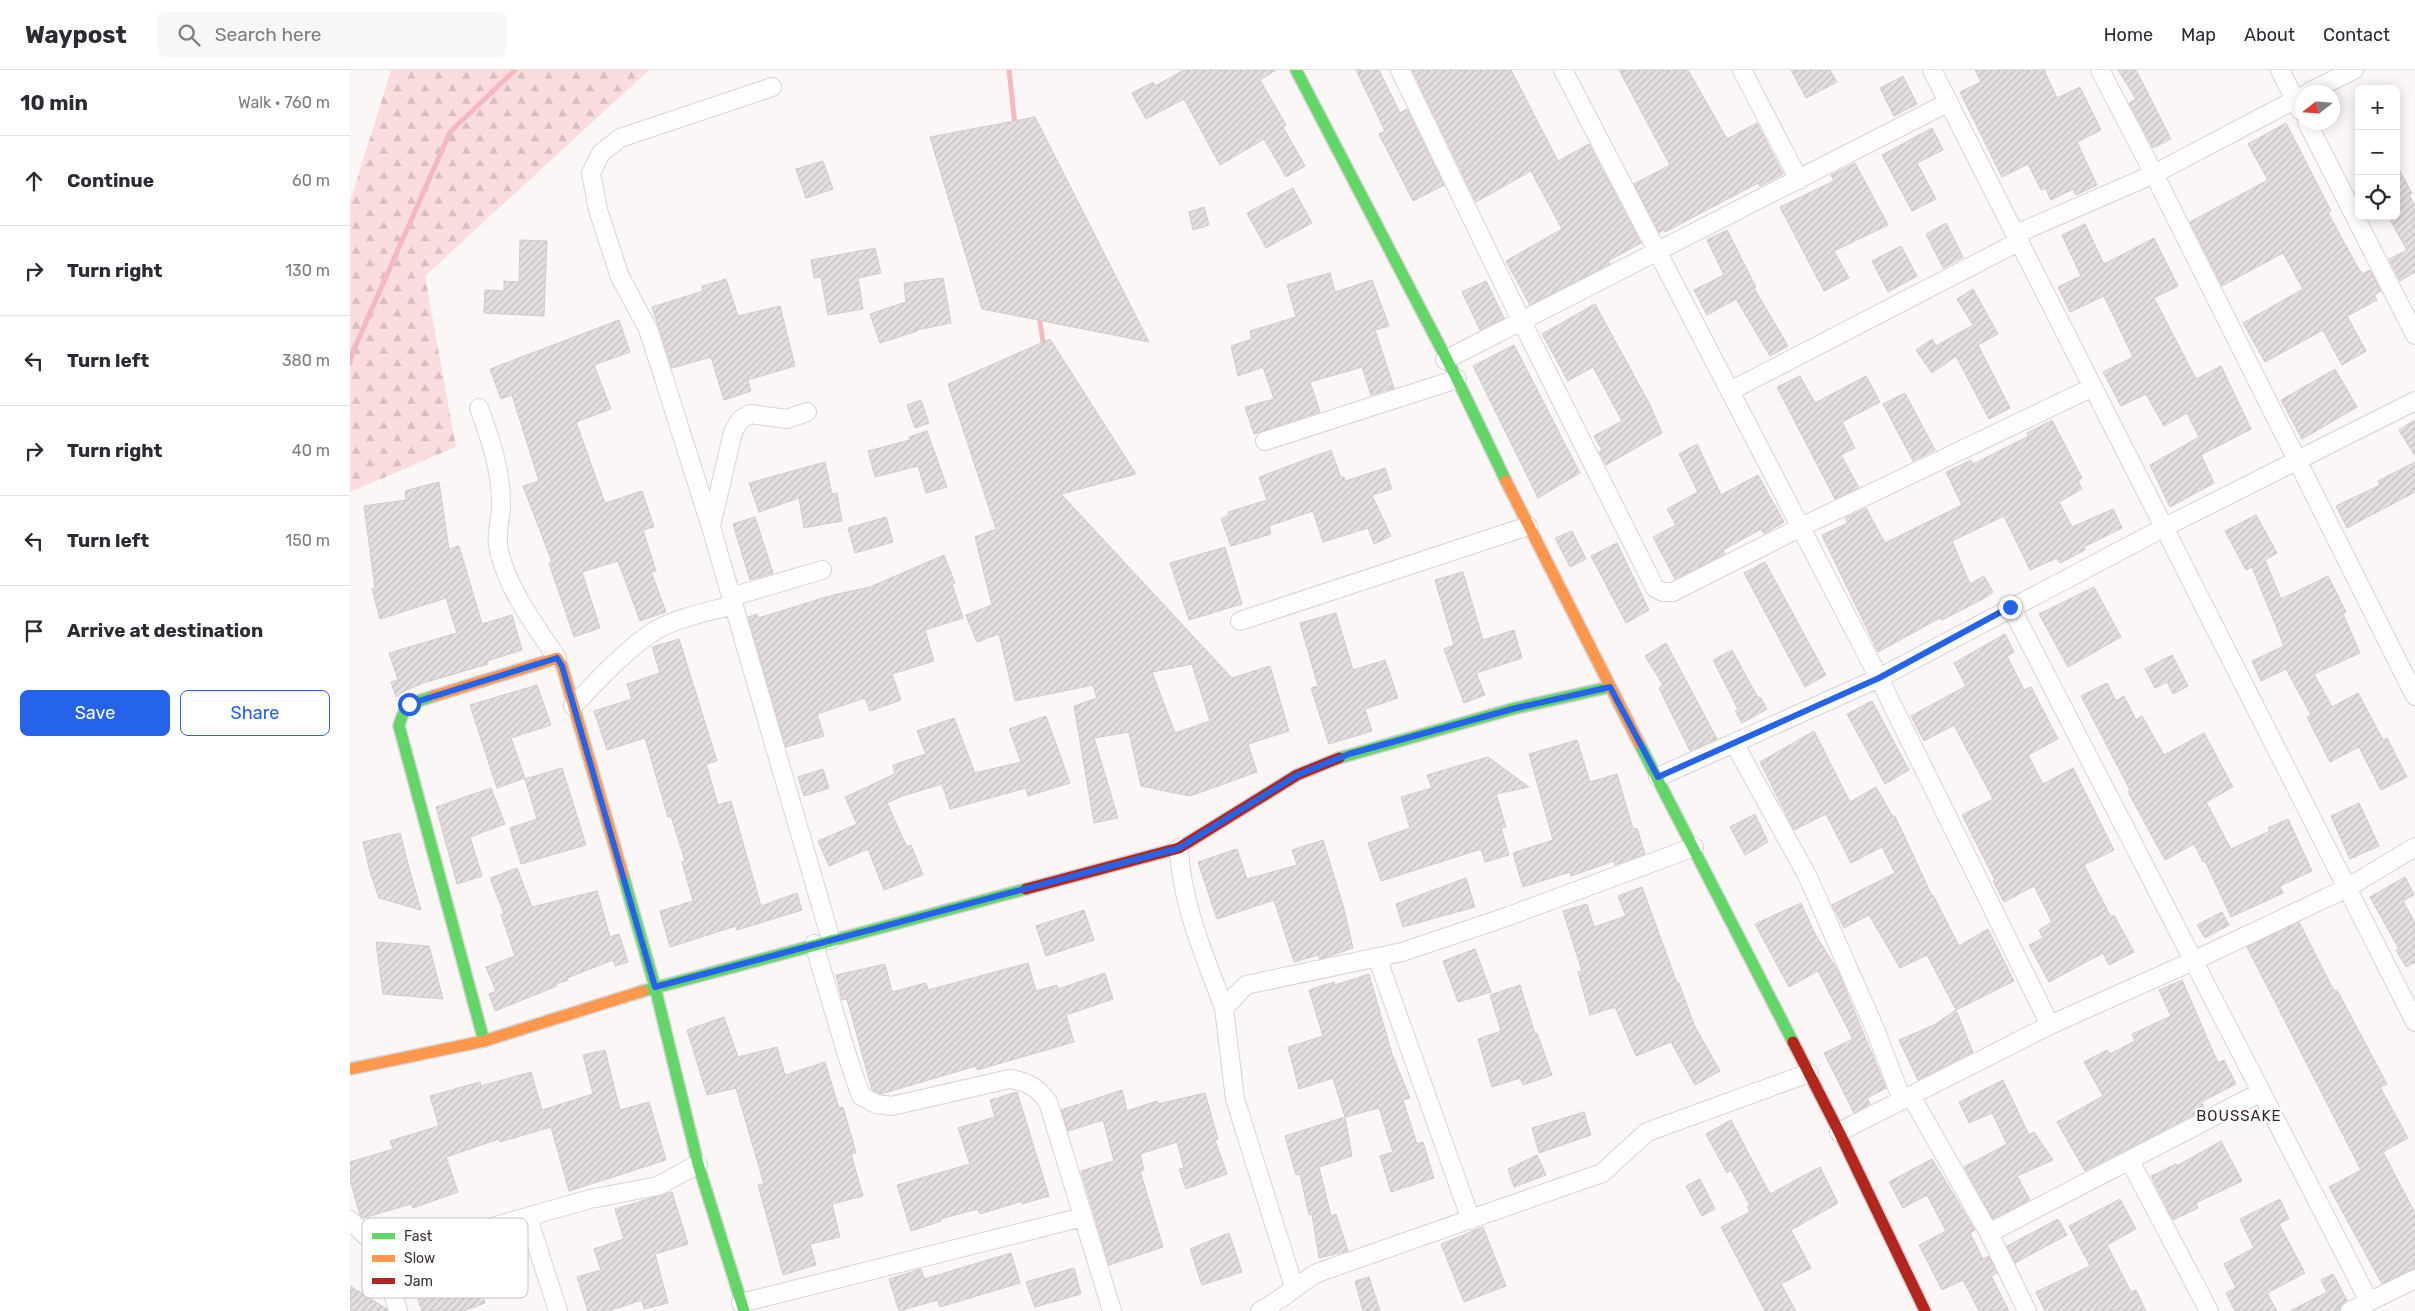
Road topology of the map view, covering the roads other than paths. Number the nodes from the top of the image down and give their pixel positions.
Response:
1 (1296, 70) edge
2 (1400, 70) edge
3 (1563, 70) edge
4 (1742, 70) edge
5 (1932, 70) edge
6 (2100, 70) edge
7 (2280, 70) edge
8 (2354, 70) edge
9 (2329, 85) edge
10 (772, 87) dead end
11 (2295, 91) edge
12 (1949, 102) junction
13 (2295, 104) edge
14 (2310, 130) edge
15 (2154, 174) junction
16 (1799, 180) junction
17 (2018, 238) junction
18 (1658, 253) junction
19 (1522, 322) junction
20 (2415, 335) edge
21 (1446, 360) junction
22 (1457, 380) junction
23 (2094, 387) junction
24 (1730, 391) junction
25 (2415, 402) edge
26 (479, 408) dead end
27 (807, 412) dead end
28 (1265, 441) dead end
29 (2298, 459) junction
30 (711, 526) junction
31 (1528, 526) junction
32 (1801, 527) junction
33 (2164, 527) junction
34 (822, 570) dead end
35 (732, 601) junction
36 (2010, 607) junction
37 (1240, 621) dead end
38 (557, 658) junction
39 (1879, 678) junction
40 (1610, 687) junction
41 (2415, 696) edge
42 (573, 706) junction
43 (1734, 743) junction
44 (1658, 777) junction
45 (1694, 847) junction
46 (2415, 847) edge
47 (1179, 848) junction
48 (2347, 888) junction
49 (831, 940) junction
50 (814, 944) junction
51 (1377, 957) junction
52 (2193, 961) junction
53 (655, 987) junction
54 (1224, 1008) junction
55 (2415, 1022) edge
56 (2050, 1025) junction
57 (484, 1040) junction
58 (350, 1069) edge
59 (1809, 1072) junction
60 (2260, 1092) junction
61 (1906, 1098) junction
62 (1840, 1132) junction
63 (2130, 1161) junction
64 (698, 1164) junction
65 (1083, 1217) junction
66 (528, 1218) joint
67 (350, 1220) edge
68 (1471, 1220) junction
69 (362, 1232) edge
70 (1989, 1233) junction
71 (2415, 1279) edge
72 (1294, 1287) junction
73 (394, 1298) edge
74 (2369, 1301) junction
75 (743, 1307) edge
76 (398, 1311) edge
77 (558, 1311) edge
78 (1112, 1311) edge
79 (1260, 1311) edge
80 (1926, 1311) edge
81 (2027, 1311) edge
82 (2209, 1311) edge
83 (2350, 1311) edge

1 - 21 street
2 - 19 street
3 - 18 street
4 - 16 street
5 - 12 street
6 - 15 street
7 - 11 street
8 - 9 street
10 - 30 street
12 - 16 street
12 - 17 street
13 - 15 street
14 - 20 street
15 - 17 street
15 - 29 street
16 - 18 street
17 - 23 street
17 - 24 street
18 - 19 street
18 - 24 street
19 - 21 street
19 - 32 street
21 - 22 street
22 - 28 street
22 - 31 street
23 - 32 street
23 - 33 street
24 - 32 street
25 - 29 street
26 - 38 street
27 - 30 street
29 - 33 street
29 - 41 street
30 - 35 street
31 - 37 street
31 - 40 street
32 - 39 street
33 - 36 street
33 - 48 street
34 - 35 street
35 - 42 street
35 - 49 street
36 - 39 street
36 - 52 street
38 - 42 street
38 - 57 street
39 - 43 street
39 - 56 street
40 - 44 street
40 - 47 street
42 - 53 street
43 - 44 street
43 - 61 street
44 - 45 street
45 - 51 street
45 - 59 street
46 - 48 street
47 - 49 street
47 - 54 street
48 - 52 street
48 - 55 street
49 - 50 street
50 - 53 street
50 - 65 street
51 - 54 street
51 - 68 street
52 - 56 street
52 - 60 street
53 - 57 street
53 - 64 street
54 - 72 street
56 - 61 street
57 - 58 street
59 - 62 street
59 - 68 street
60 - 63 street
60 - 74 street
61 - 62 street
61 - 70 street
62 - 80 street
63 - 70 street
63 - 82 street
64 - 66 street
64 - 75 street
65 - 75 street
65 - 78 street
66 - 77 street
67 - 69 street
68 - 72 street
70 - 81 street
71 - 74 street
72 - 79 street
73 - 76 street
74 - 83 street

